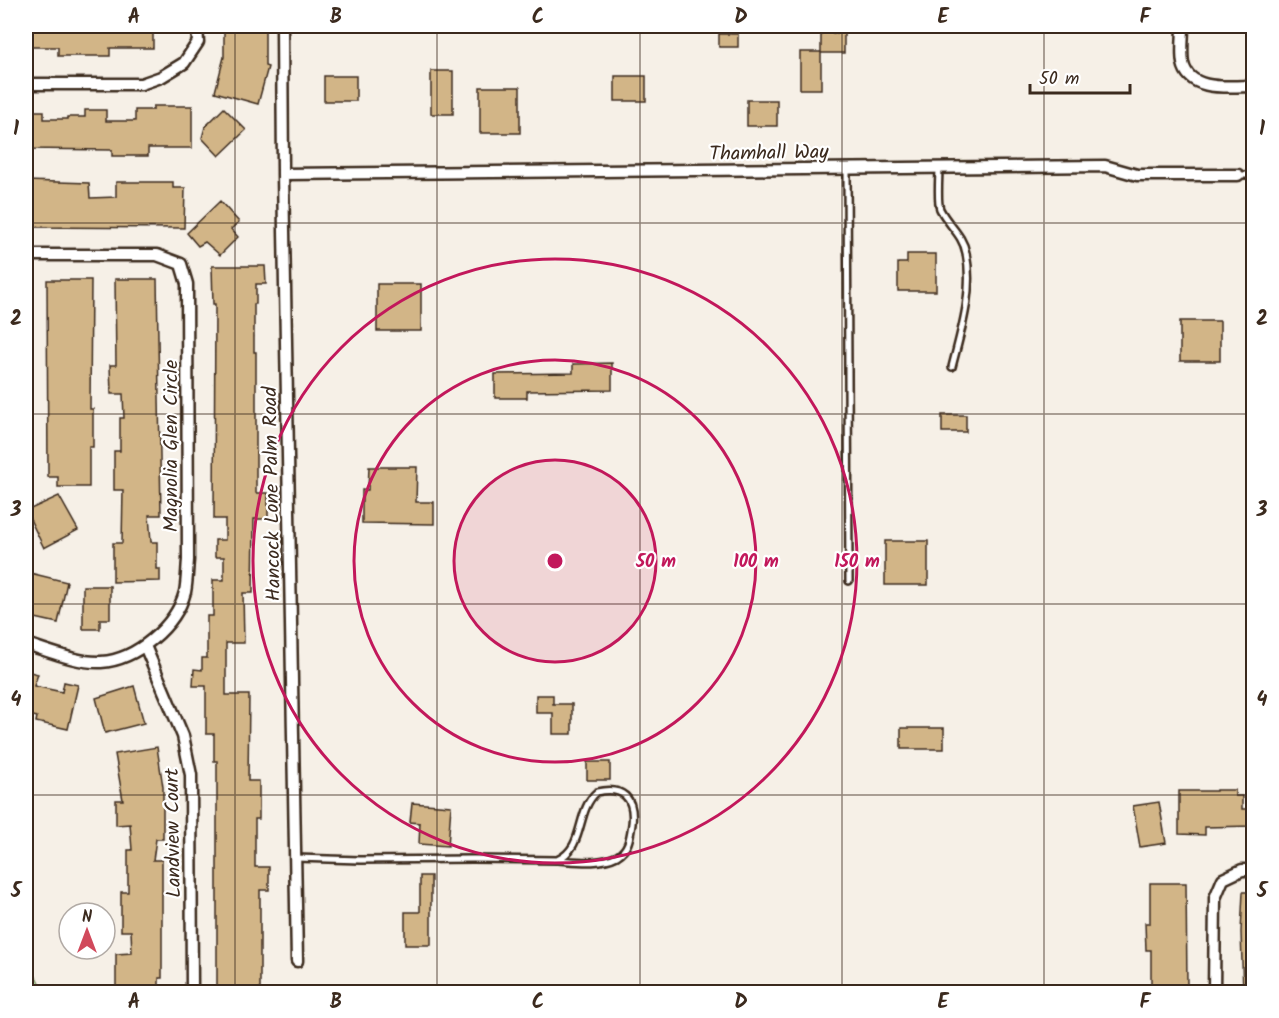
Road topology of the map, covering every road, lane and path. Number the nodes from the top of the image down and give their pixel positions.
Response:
1 (197, 26) edge
2 (282, 26) edge
3 (1183, 26) edge
4 (26, 84) edge
5 (1254, 86) edge
6 (939, 168) junction
7 (847, 169) junction
8 (283, 174) junction
9 (1238, 175) joint
10 (1254, 175) edge
11 (26, 255) edge
12 (952, 368) dead end
13 (849, 581) dead end
14 (26, 644) edge
15 (145, 646) junction
16 (296, 858) junction
17 (557, 860) junction
18 (1254, 870) edge
19 (297, 961) dead end
20 (192, 993) edge
21 (1214, 993) edge

1 - 4 street
2 - 8 street, Hancock Lone Palm Road
3 - 5 street
6 - 7 street, Thamhall Way
6 - 9 street, Thamhall Way
6 - 12 lane
7 - 8 street, Thamhall Way
7 - 13 lane
8 - 16 street, Hancock Lone Palm Road
9 - 10 lane, Thamhall Way
11 - 15 street, Magnolia Glen Circle
14 - 15 street, Magnolia Glen Circle
15 - 20 street, Landview Court
16 - 17 lane
16 - 19 street, Hancock Lone Palm Road
17 - 17 lane
18 - 21 street

